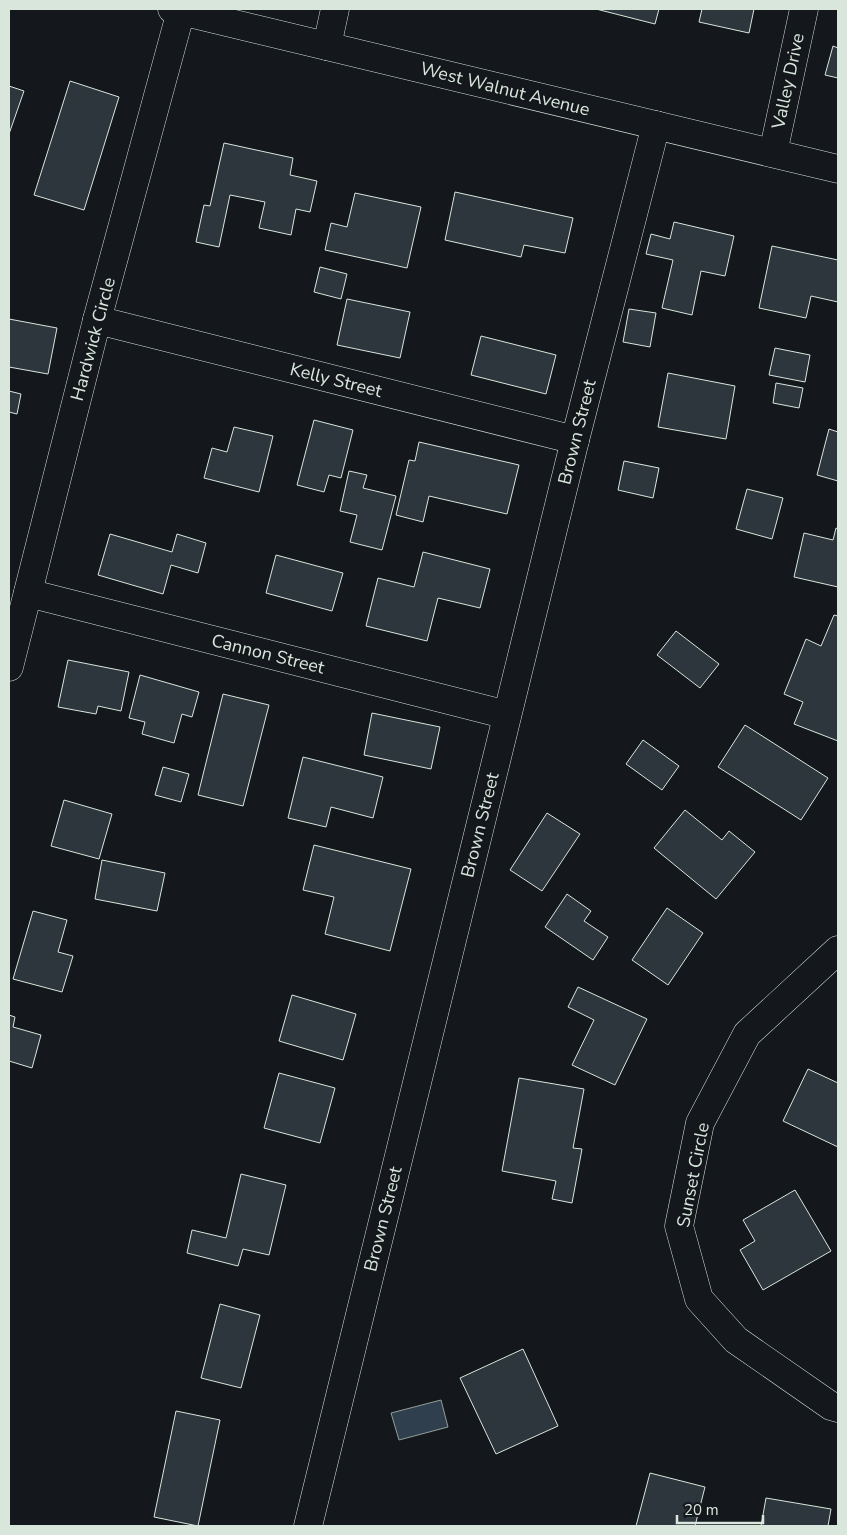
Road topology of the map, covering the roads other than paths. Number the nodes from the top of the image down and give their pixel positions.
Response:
1 (335, 9) edge
2 (804, 9) edge
3 (177, 10) edge
4 (327, 46) junction
5 (656, 125) junction
6 (773, 153) junction
7 (838, 169) edge
8 (97, 320) junction
9 (575, 440) junction
10 (28, 593) junction
11 (9, 668) edge
12 (507, 715) junction
13 (838, 950) edge
14 (838, 1408) edge
15 (308, 1526) edge

1 - 4 street
2 - 6 street, Valley Drive
3 - 4 street, West Walnut Avenue
3 - 8 street, Hardwick Circle
4 - 5 street, West Walnut Avenue
5 - 6 street, West Walnut Avenue
5 - 9 street, Brown Street
6 - 7 street, West Walnut Avenue
8 - 9 street, Kelly Street
8 - 10 street, Hardwick Circle
9 - 12 street, Brown Street
10 - 11 street, Hardwick Circle
10 - 12 street, Cannon Street
12 - 15 street, Brown Street
13 - 14 street, Sunset Circle

